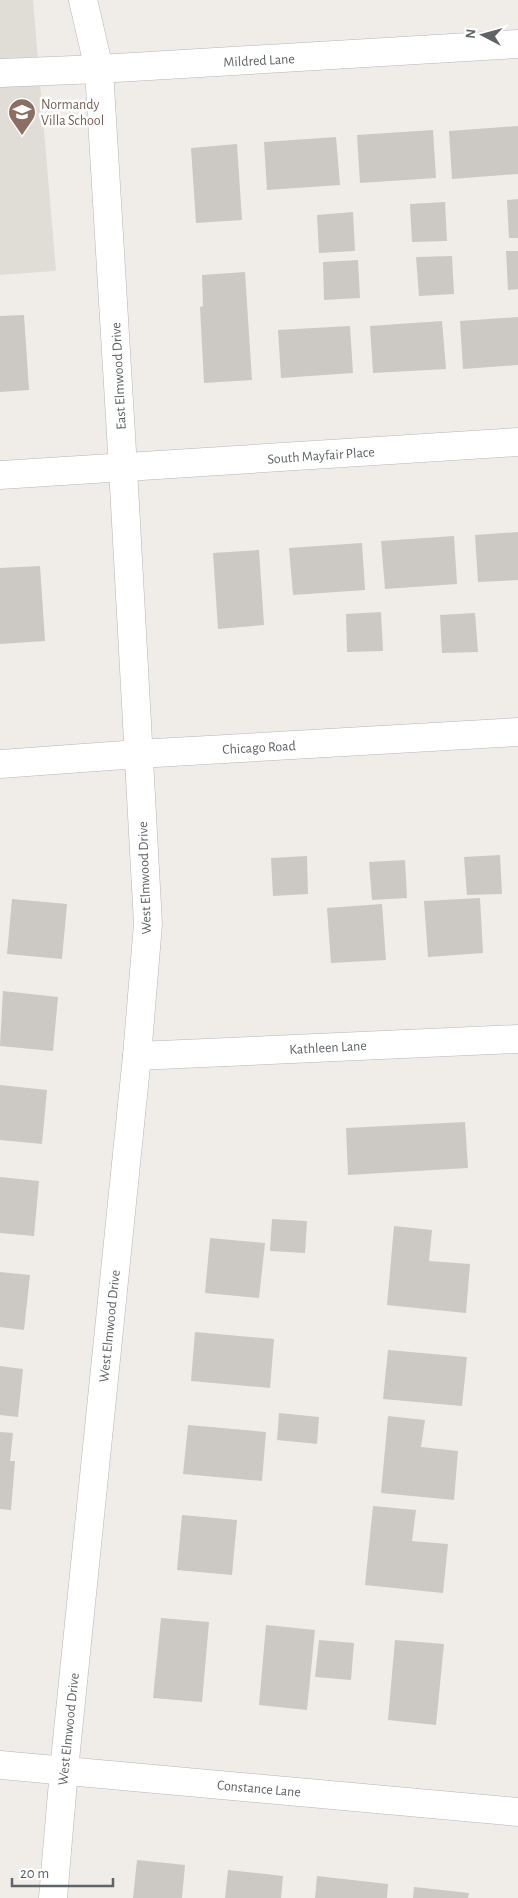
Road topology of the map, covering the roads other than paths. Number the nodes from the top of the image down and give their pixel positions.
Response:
1 (83, 0) edge
2 (518, 44) edge
3 (99, 69) junction
4 (0, 73) edge
5 (518, 442) edge
6 (124, 468) junction
7 (0, 475) edge
8 (518, 732) edge
9 (138, 754) junction
10 (0, 764) edge
11 (518, 1039) edge
12 (137, 1056) junction
13 (0, 1765) edge
14 (64, 1770) junction
15 (518, 1812) edge
16 (53, 1898) edge

1 - 3 street, East Elmwood Drive
2 - 3 street, Mildred Lane
3 - 4 street, Mildred Lane
3 - 6 street, East Elmwood Drive
5 - 6 street, South Mayfair Place
6 - 7 street, South Mayfair Place
6 - 9 street, East Elmwood Drive
8 - 9 street, Chicago Road
9 - 10 street, Chicago Road
9 - 12 street, West Elmwood Drive
11 - 12 street, Kathleen Lane
12 - 14 street, West Elmwood Drive
13 - 14 street, Constance Lane
14 - 15 street, Constance Lane
14 - 16 street, West Elmwood Drive

